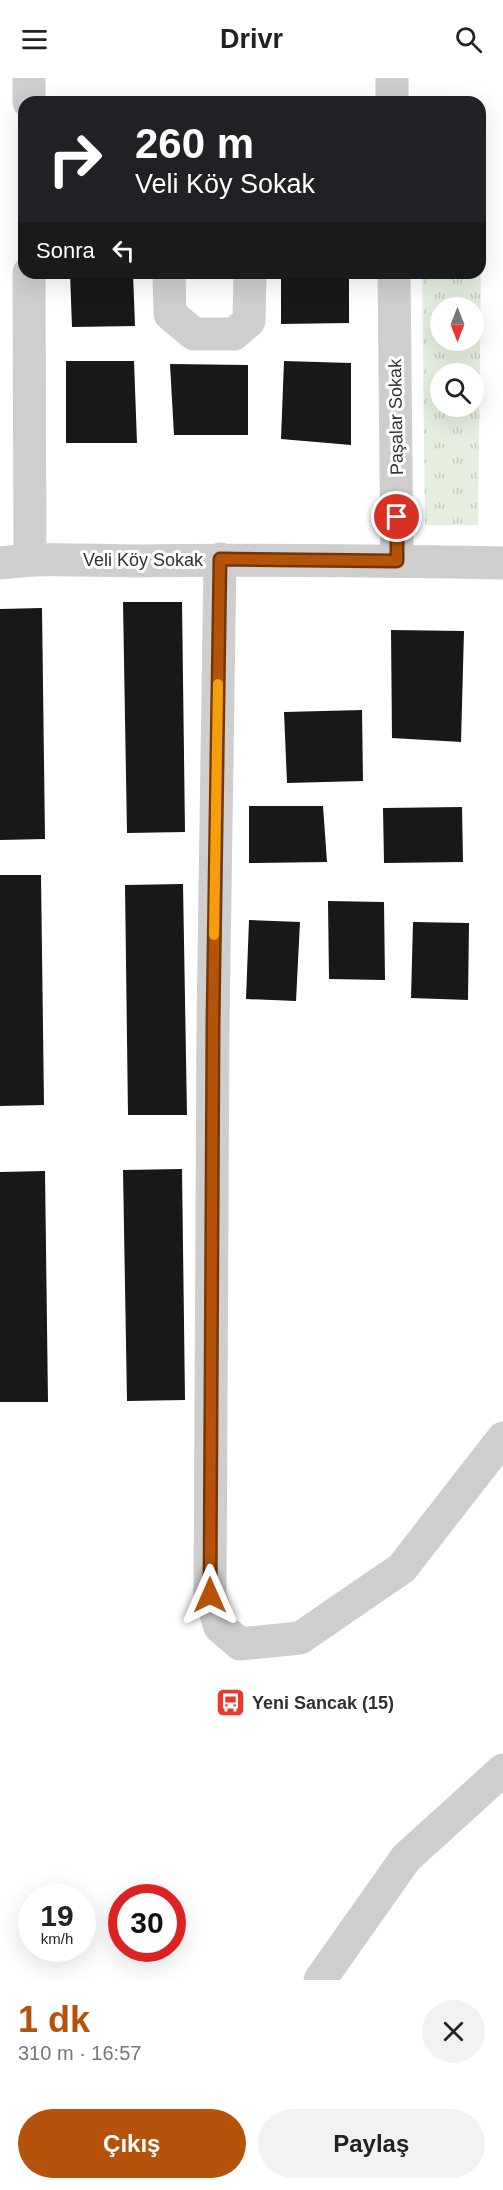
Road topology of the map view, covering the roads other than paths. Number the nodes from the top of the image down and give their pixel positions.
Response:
1 (29, 78) edge
2 (392, 78) edge
3 (29, 96) edge
4 (392, 96) edge
5 (29, 279) edge
6 (169, 279) edge
7 (250, 279) edge
8 (394, 279) edge
9 (220, 559) junction
10 (15, 561) edge
11 (397, 561) junction
12 (503, 563) edge
13 (503, 1438) edge
14 (503, 1770) edge
15 (320, 1980) edge

1 - 3 street
2 - 4 street
5 - 10 street
6 - 7 street
8 - 11 street, Paşalar Sokak
9 - 10 street, Veli Köy Sokak
9 - 11 street, Veli Köy Sokak
9 - 13 street
11 - 12 street, Veli Köy Sokak
14 - 15 street

